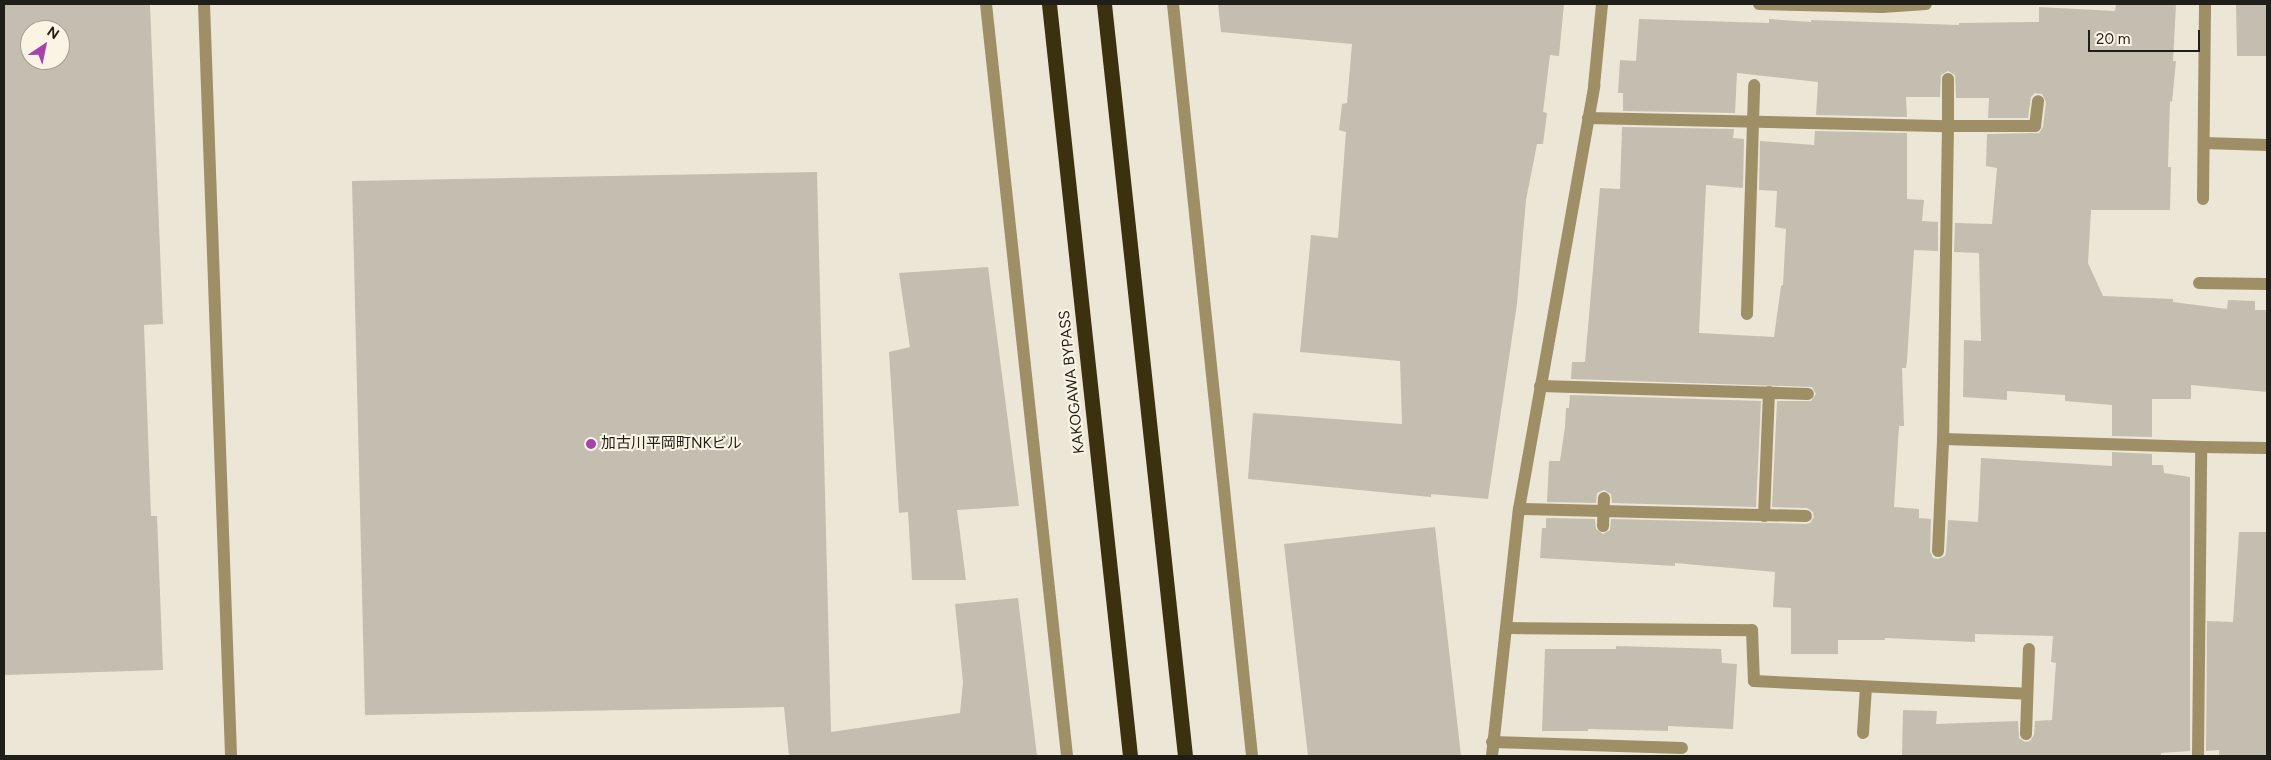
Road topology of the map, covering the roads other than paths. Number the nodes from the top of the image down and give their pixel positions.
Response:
1 (204, 4) edge
2 (986, 4) edge
3 (1049, 4) edge
4 (1104, 4) edge
5 (1173, 4) edge
6 (1602, 4) edge
7 (1759, 4) edge
8 (1787, 4) edge
9 (1926, 4) edge
10 (2205, 4) edge
11 (1948, 79) dead end
12 (1754, 85) dead end
13 (2038, 101) dead end
14 (1588, 118) junction
15 (1754, 122) junction
16 (1948, 126) junction
17 (2204, 143) junction
18 (2267, 145) edge
19 (2203, 199) dead end
20 (2199, 283) dead end
21 (2267, 284) edge
22 (1747, 314) dead end
23 (1540, 386) junction
24 (1769, 392) junction
25 (1808, 394) dead end
26 (1943, 439) junction
27 (2201, 447) junction
28 (2267, 448) edge
29 (1604, 498) dead end
30 (1519, 509) junction
31 (1604, 511) junction
32 (1764, 516) junction
33 (1806, 516) dead end
34 (1603, 526) dead end
35 (1938, 551) dead end
36 (1507, 628) junction
37 (2029, 649) dead end
38 (1866, 687) junction
39 (2027, 694) junction
40 (1863, 733) dead end
41 (2026, 734) dead end
42 (1492, 742) junction
43 (1682, 748) dead end
44 (230, 756) edge
45 (1067, 756) edge
46 (1130, 756) edge
47 (1185, 756) edge
48 (1252, 756) edge
49 (1492, 756) edge
50 (2198, 756) edge

1 - 44 street
2 - 45 street
3 - 46 highway, KAKOGAWA BYPASS
4 - 47 highway
5 - 48 street
6 - 14 street
7 - 8 street
8 - 9 street
10 - 17 street
11 - 16 street
12 - 15 street
13 - 16 street
14 - 15 street
14 - 23 street
15 - 16 street
15 - 22 street
16 - 26 street
17 - 18 street
17 - 19 street
20 - 21 street
23 - 24 street
23 - 30 street
24 - 25 street
24 - 32 street
26 - 27 street
26 - 35 street
27 - 28 street
27 - 50 street
29 - 31 street
30 - 31 street
30 - 36 street
31 - 32 street
31 - 34 street
32 - 33 street
36 - 38 street
36 - 42 street
37 - 39 street
38 - 39 street
38 - 40 street
39 - 41 street
42 - 43 street
42 - 49 street

